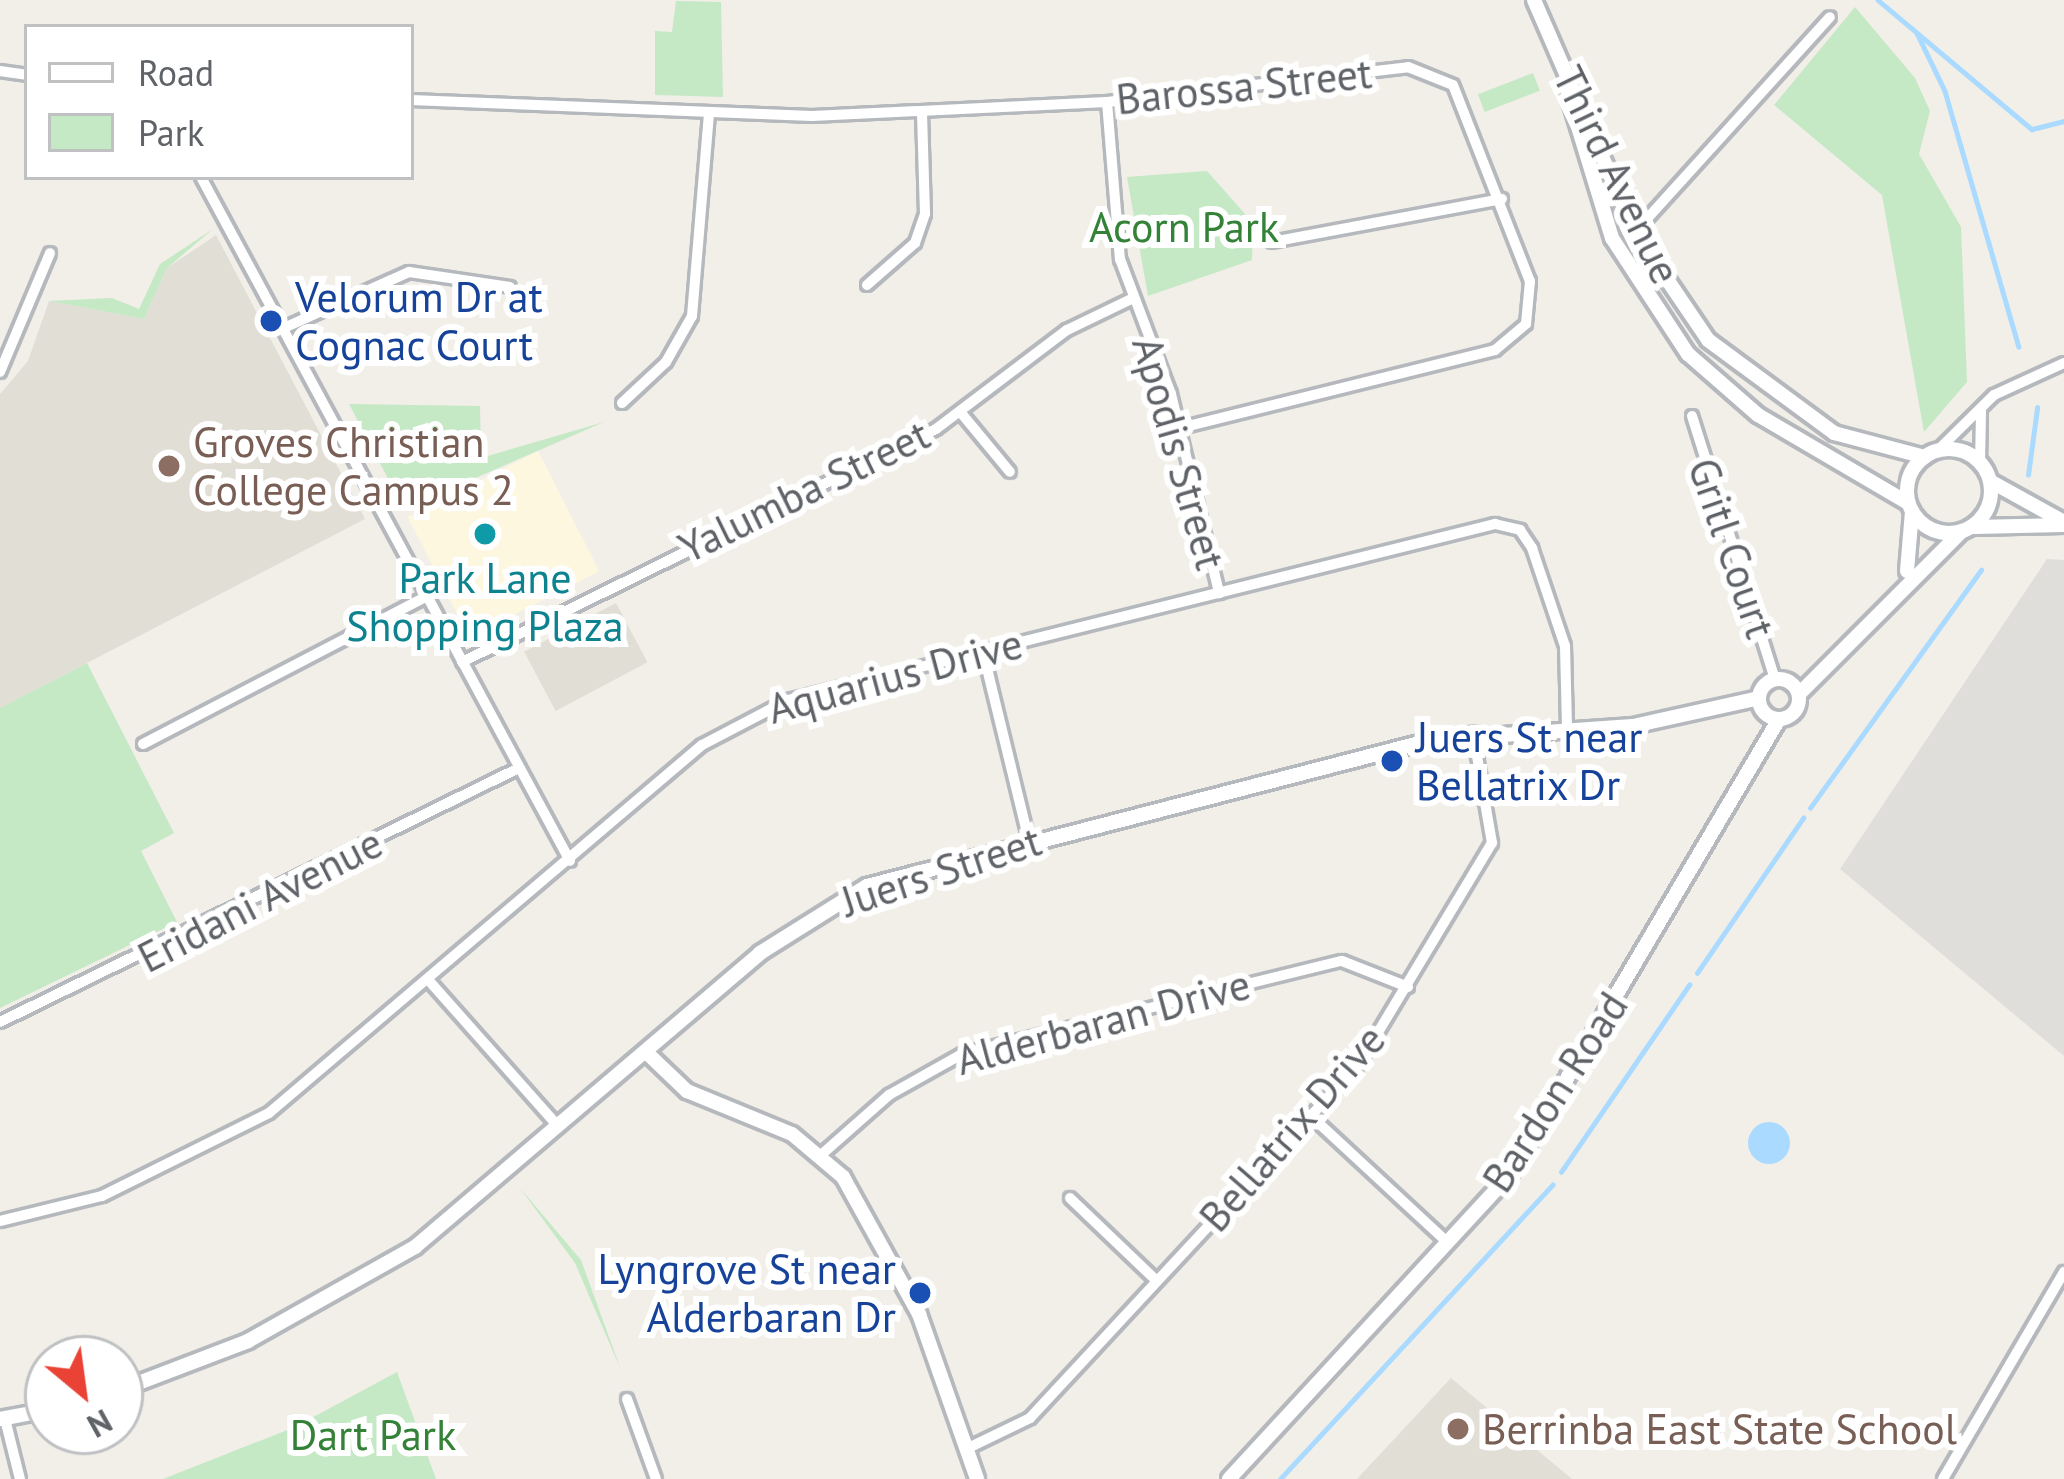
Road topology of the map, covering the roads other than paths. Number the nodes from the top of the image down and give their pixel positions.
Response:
1 (1534, 0) edge
2 (1830, 16) dead end
3 (1550, 37) junction
4 (414, 100) edge
5 (1107, 102) junction
6 (709, 114) junction
7 (922, 114) junction
8 (203, 180) edge
9 (1502, 200) junction
10 (1635, 232) junction
11 (1272, 242) dead end
12 (50, 254) dead end
13 (867, 285) dead end
14 (510, 286) dead end
15 (1131, 299) junction
16 (286, 327) junction
17 (2064, 363) edge
18 (0, 372) edge
19 (622, 403) dead end
20 (1982, 408) junction
21 (962, 414) junction
22 (1692, 416) dead end
23 (1180, 428) junction
24 (1931, 454) junction
25 (1980, 464) junction
26 (1010, 472) dead end
27 (1990, 482) junction
28 (1910, 507) junction
29 (2064, 524) edge
30 (1965, 530) junction
31 (1906, 576) junction
32 (1220, 592) junction
33 (427, 596) junction
34 (983, 652) junction
35 (462, 662) junction
36 (1775, 679) junction
37 (1798, 694) junction
38 (1759, 698) junction
39 (1780, 719) junction
40 (1567, 727) junction
41 (1473, 733) junction
42 (142, 744) dead end
43 (517, 769) junction
44 (1029, 840) junction
45 (570, 861) junction
46 (431, 983) junction
47 (1408, 988) junction
48 (0, 1022) edge
49 (646, 1052) junction
50 (1312, 1116) junction
51 (558, 1126) junction
52 (821, 1155) junction
53 (1070, 1198) dead end
54 (0, 1222) edge
55 (1447, 1243) junction
56 (2064, 1272) edge
57 (1157, 1281) junction
58 (144, 1381) edge
59 (627, 1399) dead end
60 (2, 1419) edge
61 (966, 1449) junction
62 (20, 1479) edge
63 (656, 1479) edge
64 (977, 1479) edge
65 (1228, 1479) edge
66 (1943, 1479) edge

1 - 3 street, Third Avenue
2 - 10 street
3 - 10 street, Third Avenue
3 - 28 street, Third Avenue
4 - 6 street, Barossa Street
5 - 7 street, Barossa Street
5 - 9 street, Barossa Street
5 - 15 street, Apodis Street
6 - 7 street, Barossa Street
6 - 19 street
7 - 13 street
8 - 16 street
9 - 11 street
9 - 23 street, Barossa Street
10 - 24 street, Third Avenue
12 - 18 street
14 - 16 street
15 - 21 street, Yalumba Street
15 - 23 street, Apodis Street
16 - 33 street
17 - 20 street
20 - 24 street
20 - 25 street
21 - 26 street
21 - 35 street, Yalumba Street
22 - 36 street, Gritl Court
23 - 32 street, Apodis Street
24 - 25 street
24 - 28 street
25 - 27 street
27 - 29 street
27 - 30 street
28 - 30 street
28 - 31 street
29 - 30 street
30 - 31 street
31 - 37 street
32 - 34 street, Aquarius Drive
32 - 40 street, Aquarius Drive
33 - 35 street
33 - 42 street
34 - 44 street
34 - 45 street, Aquarius Drive
35 - 43 street
36 - 37 street
36 - 38 street
37 - 39 street, Bardon Road
38 - 39 street
38 - 40 street, Juers Street
39 - 55 street, Bardon Road
40 - 41 street, Juers Street
41 - 44 street, Juers Street
41 - 47 street, Bellatrix Drive
43 - 45 street
43 - 48 street, Eridani Avenue
44 - 49 street, Juers Street
45 - 46 street, Aquarius Drive
46 - 51 street
46 - 54 street, Aquarius Drive
47 - 50 street, Bellatrix Drive
47 - 52 street, Alderbaran Drive
49 - 51 street, Juers Street
49 - 52 street
50 - 55 street
50 - 57 street, Bellatrix Drive
51 - 58 street, Juers Street
52 - 61 street
53 - 57 street
55 - 65 street, Bardon Road
56 - 66 street
57 - 61 street, Bellatrix Drive
59 - 63 street
60 - 62 street
61 - 64 street

